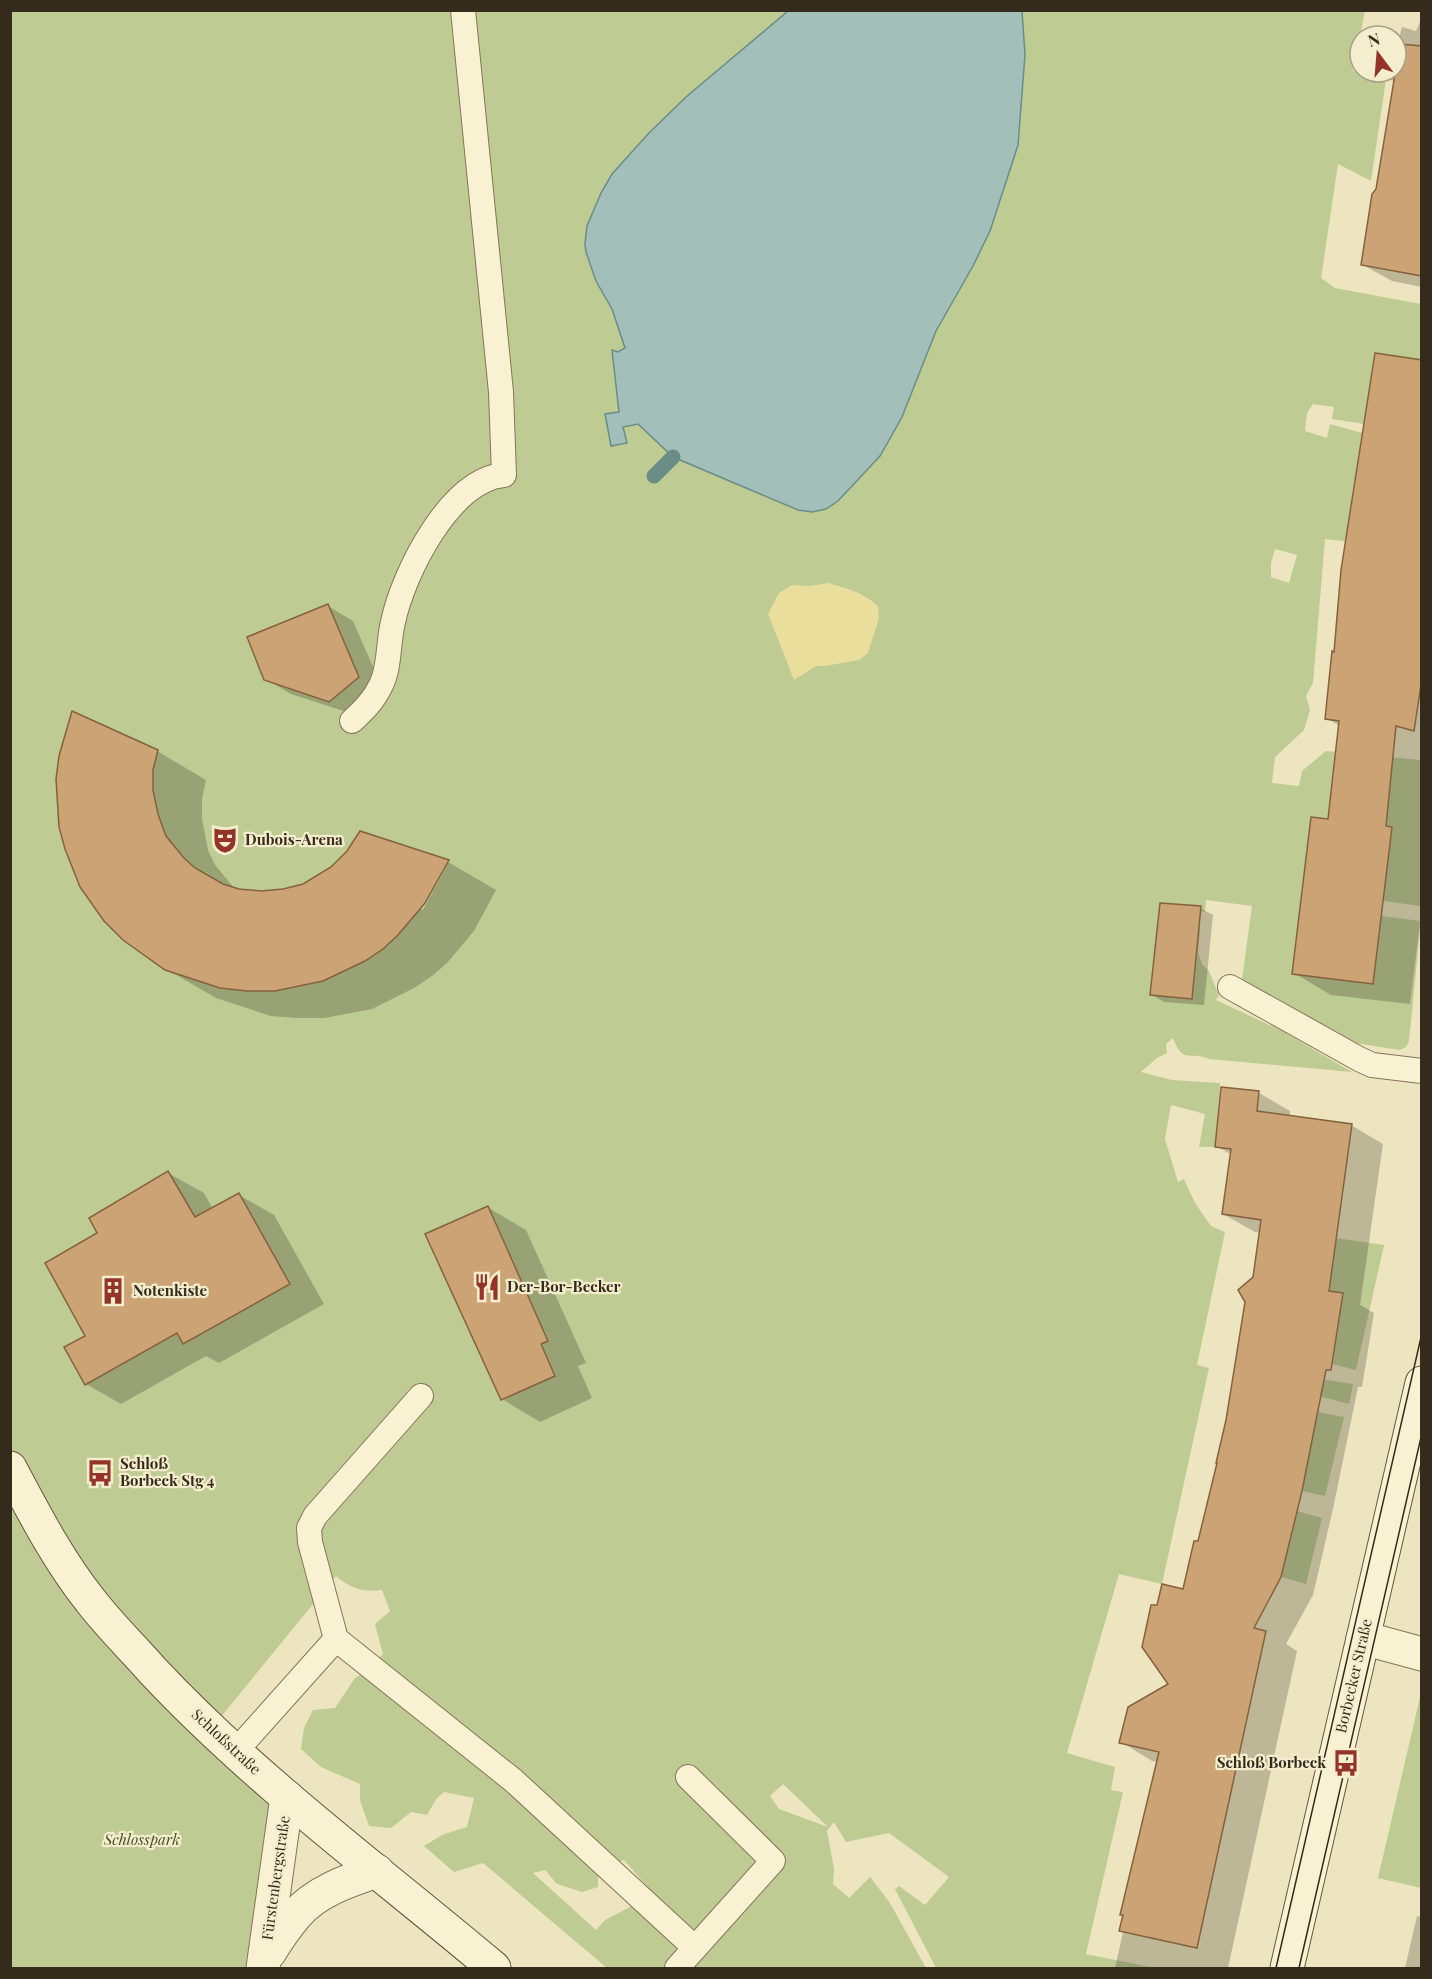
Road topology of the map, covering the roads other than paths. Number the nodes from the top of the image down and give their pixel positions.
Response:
1 (463, 10) edge
2 (352, 721) dead end
3 (1230, 987) dead end
4 (1422, 1071) edge
5 (1422, 1383) edge
6 (421, 1395) dead end
7 (10, 1468) edge
8 (1363, 1638) junction
9 (336, 1639) junction
10 (1422, 1654) edge
11 (236, 1752) junction
12 (687, 1777) dead end
13 (287, 1797) junction
14 (376, 1871) junction
15 (695, 1948) junction
16 (264, 1964) edge
17 (494, 1968) edge
18 (677, 1968) edge
19 (1287, 1968) edge

1 - 2 lane
3 - 4 lane
5 - 8 street, Borbecker Straße
6 - 9 lane
7 - 11 street, Schloßstraße
8 - 10 street
8 - 19 street, Borbecker Straße
9 - 11 lane
9 - 15 lane
11 - 13 street, Schloßstraße
12 - 15 lane
13 - 14 street, Schloßstraße
13 - 16 street, Fürstenbergstraße
14 - 16 street, Fürstenbergstraße
14 - 17 street, Schloßstraße
15 - 18 lane

